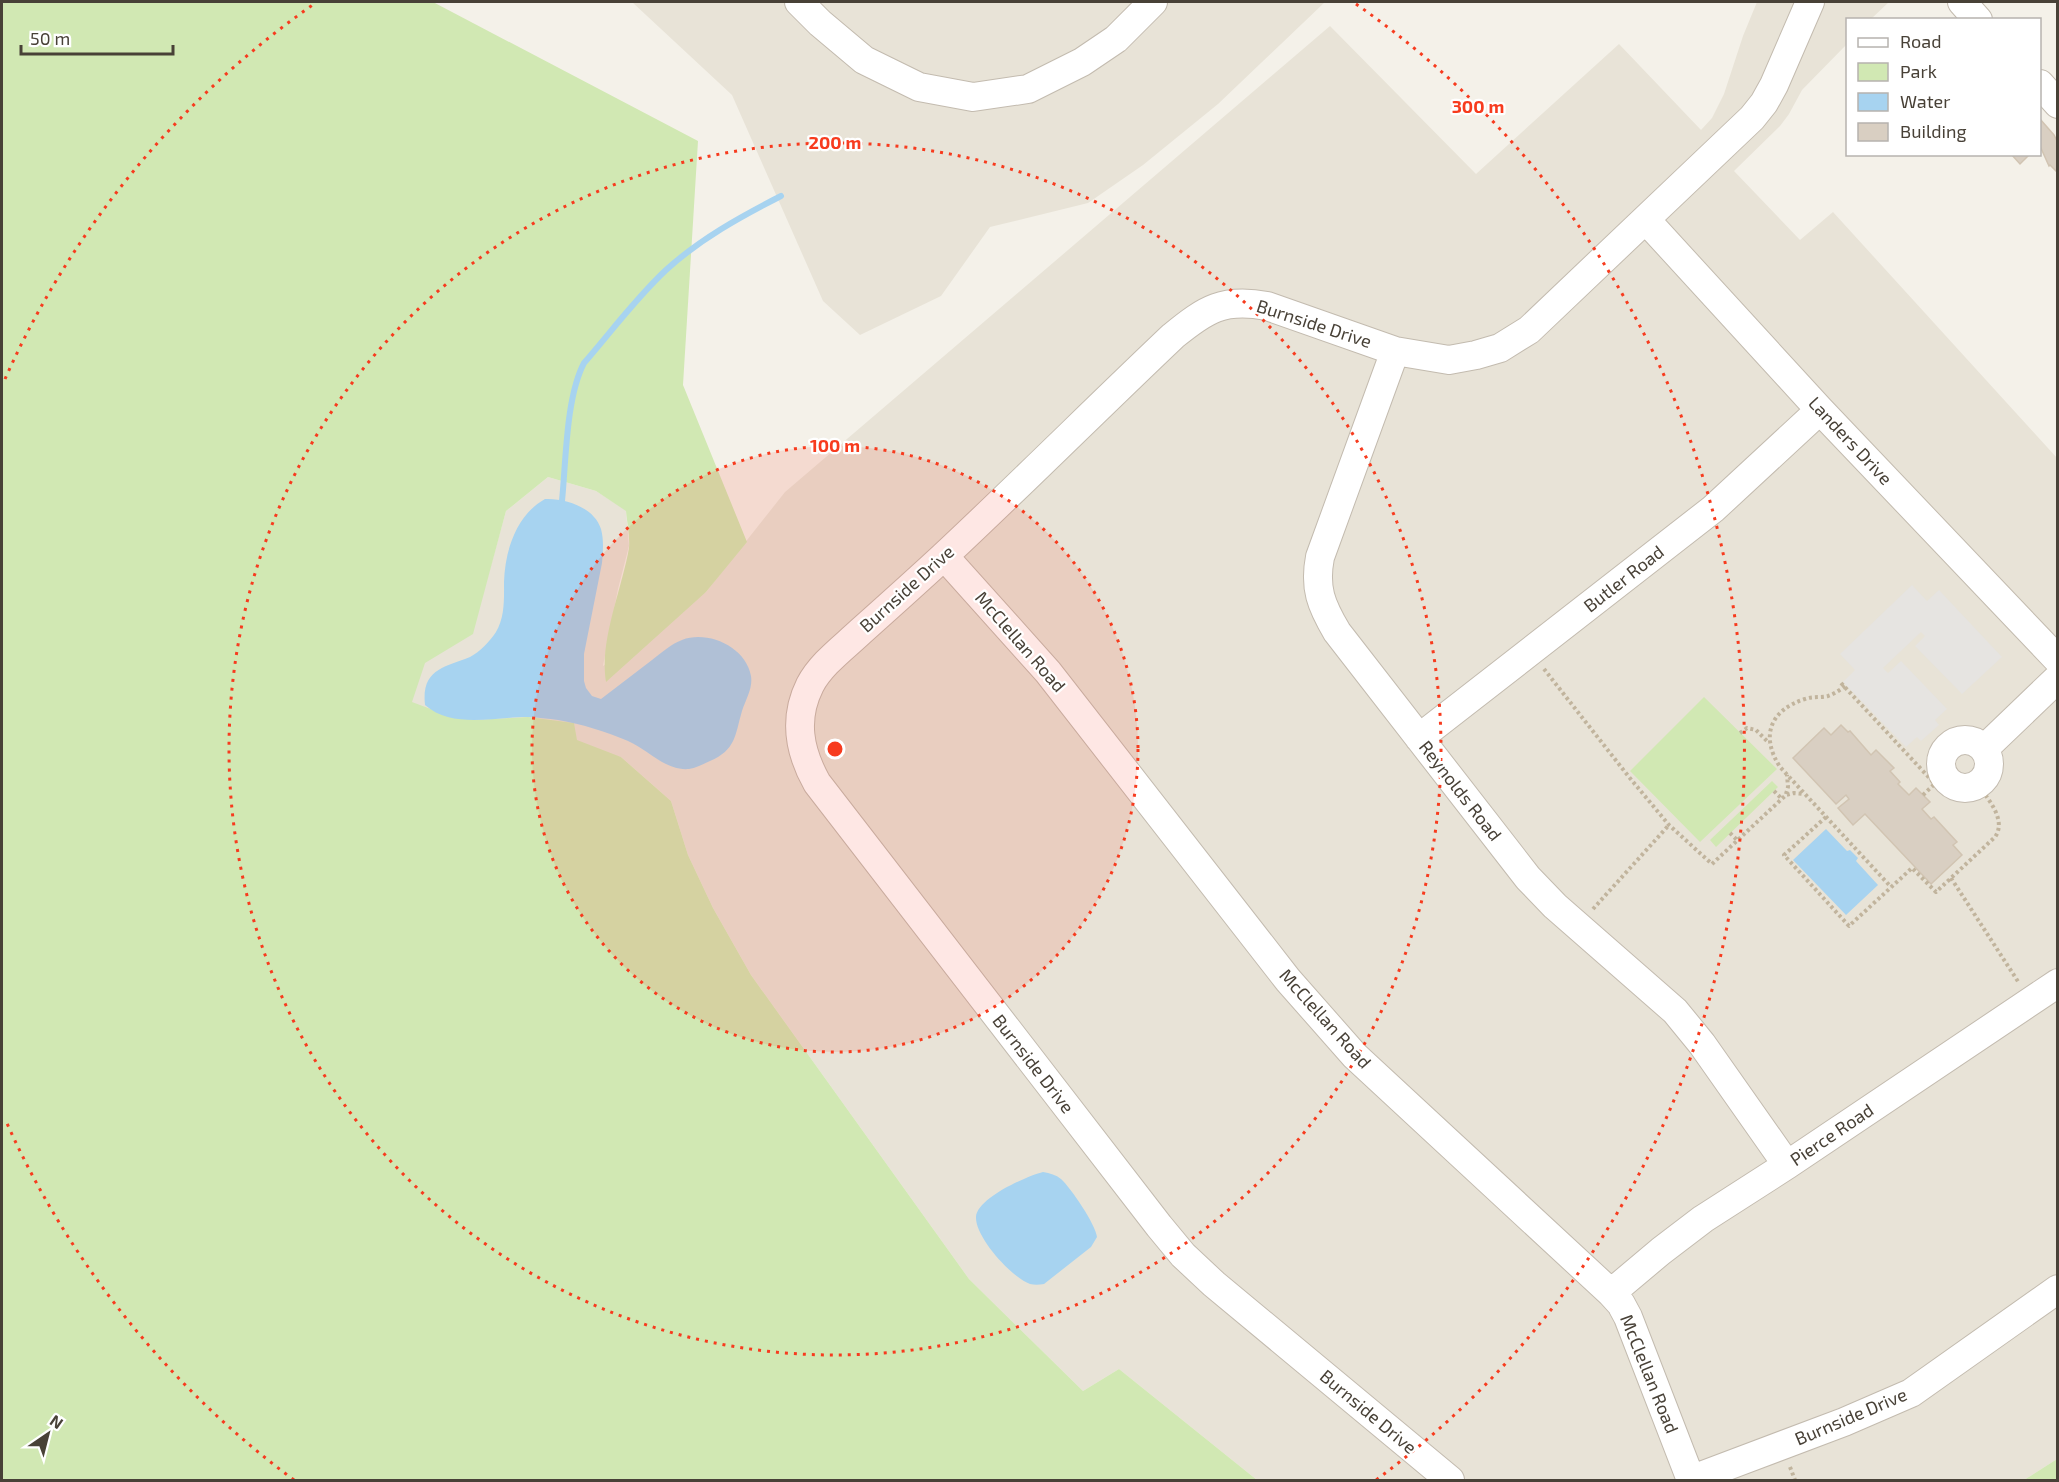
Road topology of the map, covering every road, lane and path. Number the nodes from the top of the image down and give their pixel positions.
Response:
1 (799, 2) edge
2 (1153, 2) edge
3 (1810, 2) edge
4 (1962, 2) edge
5 (1976, 18) edge
6 (2041, 85) edge
7 (2058, 104) edge
8 (1646, 220) junction
9 (1395, 351) junction
10 (1820, 410) junction
11 (944, 556) junction
12 (1531, 652) junction
13 (2057, 659) edge
14 (2058, 678) edge
15 (1740, 733) dead end
16 (1419, 738) junction
17 (1769, 744) junction
18 (1984, 748) junction
19 (1787, 776) junction
20 (1940, 779) junction
21 (1978, 785) junction
22 (1774, 791) dead end
23 (1804, 794) junction
24 (1923, 795) dead end
25 (1784, 797) junction
26 (1826, 817) junction
27 (1669, 825) junction
28 (1730, 833) dead end
29 (1737, 840) junction
30 (1951, 878) junction
31 (1891, 887) junction
32 (1578, 926) junction
33 (2058, 983) edge
34 (2032, 1001) junction
35 (1787, 1166) junction
36 (2058, 1289) edge
37 (1611, 1293) junction
38 (1789, 1464) dead end
39 (1450, 1480) edge
40 (1691, 1480) edge
41 (1795, 1480) edge

1 - 2 street
3 - 8 street, Burnside Drive
4 - 5 street
6 - 7 street
8 - 9 street, Burnside Drive
8 - 10 street, Landers Drive
9 - 11 street, Burnside Drive
9 - 16 street, Reynolds Road
10 - 12 street, Butler Road
10 - 13 street, Landers Drive
11 - 37 street, McClellan Road
11 - 39 street, Burnside Drive
12 - 16 street, Butler Road
12 - 27 path
14 - 18 street
15 - 17 path
16 - 32 street, Reynolds Road
17 - 19 path
17 - 20 path
18 - 20 street
18 - 21 street
19 - 23 path
19 - 25 path
20 - 21 street
20 - 24 path
21 - 30 path
22 - 25 path
23 - 25 path
23 - 26 path
25 - 29 path
26 - 31 path
26 - 31 path
27 - 29 path
27 - 32 path
28 - 29 path
30 - 31 path
30 - 34 path
32 - 35 street, Reynolds Road
33 - 34 street, Pierce Road
34 - 35 street, Pierce Road
35 - 37 street, Pierce Road
36 - 40 street, Burnside Drive
37 - 40 street, McClellan Road
38 - 41 path

